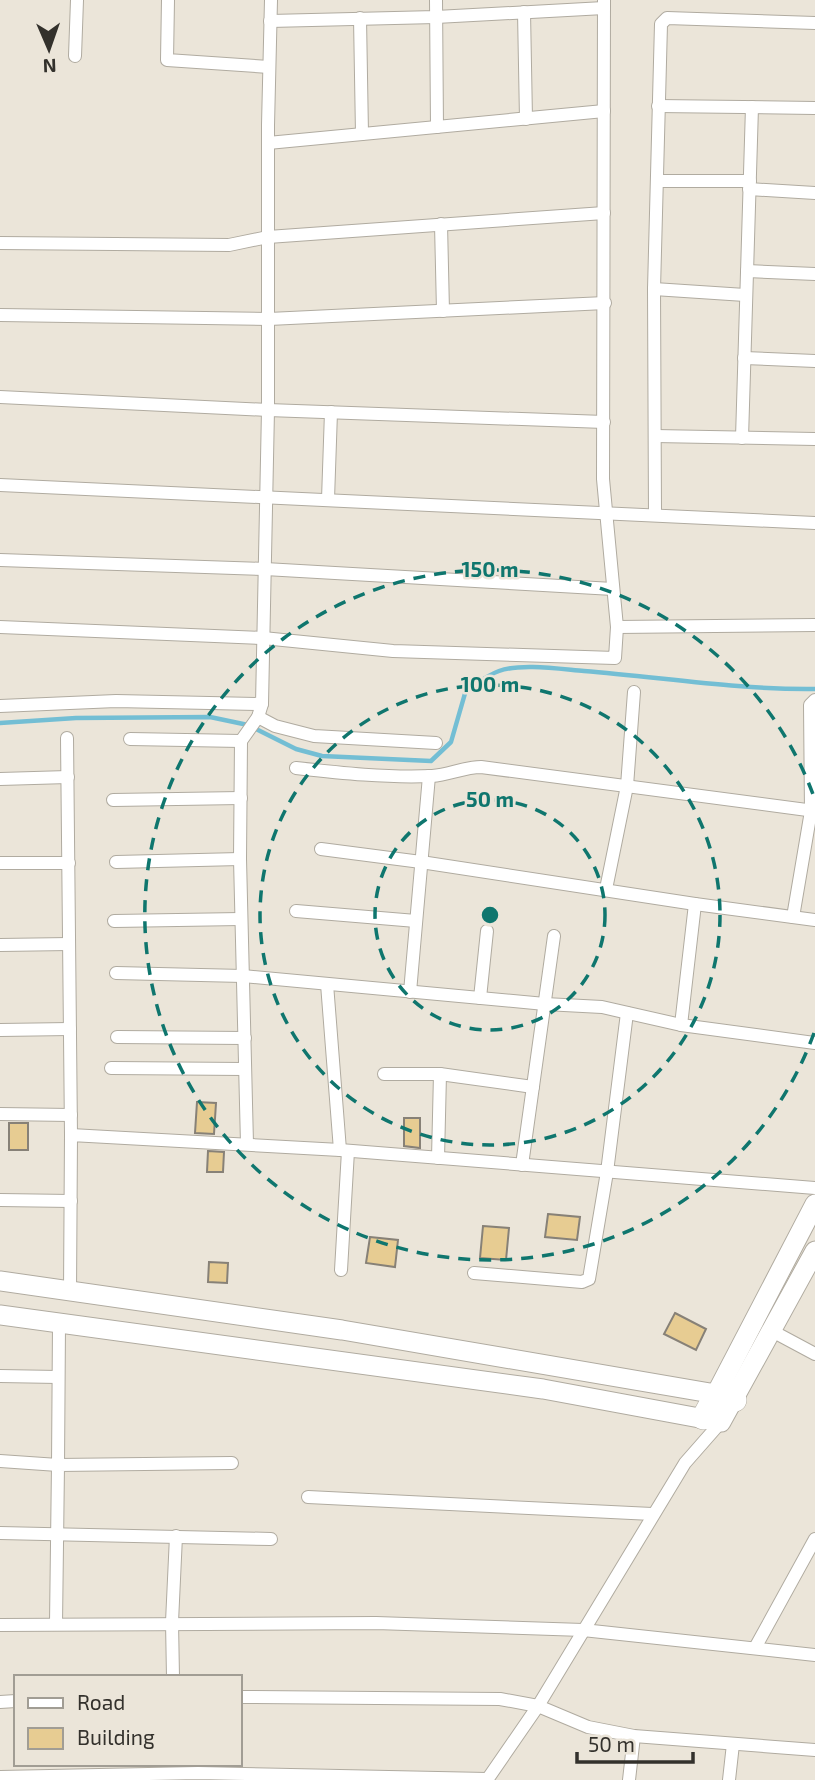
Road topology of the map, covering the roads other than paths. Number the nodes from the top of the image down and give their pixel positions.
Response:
1 (77, 0) edge
2 (168, 0) edge
3 (271, 0) edge
4 (436, 0) edge
5 (604, 4) edge
6 (524, 12) junction
7 (436, 17) junction
8 (359, 18) junction
9 (270, 21) junction
10 (815, 23) edge
11 (75, 56) dead end
12 (269, 67) junction
13 (658, 106) junction
14 (752, 107) junction
15 (815, 108) edge
16 (604, 111) junction
17 (526, 119) junction
18 (437, 127) junction
19 (362, 134) junction
20 (268, 144) junction
21 (657, 181) junction
22 (749, 185) junction
23 (815, 193) edge
24 (604, 213) junction
25 (441, 224) junction
26 (268, 237) junction
27 (0, 243) edge
28 (747, 271) junction
29 (815, 274) edge
30 (654, 289) junction
31 (745, 295) junction
32 (604, 303) junction
33 (443, 311) junction
34 (0, 315) edge
35 (269, 319) junction
36 (744, 358) junction
37 (815, 361) edge
38 (0, 397) edge
39 (268, 410) junction
40 (331, 412) junction
41 (604, 422) junction
42 (655, 436) junction
43 (742, 438) junction
44 (815, 439) edge
45 (0, 485) edge
46 (267, 496) junction
47 (328, 499) junction
48 (606, 513) junction
49 (655, 514) junction
50 (815, 523) edge
51 (0, 560) edge
52 (265, 569) junction
53 (613, 589) junction
54 (815, 625) edge
55 (0, 627) edge
56 (617, 627) junction
57 (262, 638) junction
58 (634, 692) dead end
59 (815, 700) edge
60 (0, 706) edge
61 (258, 714) junction
62 (244, 737) junction
63 (67, 738) dead end
64 (130, 739) dead end
65 (436, 743) dead end
66 (296, 768) dead end
67 (429, 776) junction
68 (68, 777) junction
69 (0, 779) edge
70 (627, 786) junction
71 (241, 798) junction
72 (113, 800) dead end
73 (813, 811) edge
74 (321, 849) dead end
75 (240, 859) junction
76 (116, 862) dead end
77 (421, 862) junction
78 (0, 863) edge
79 (69, 863) junction
80 (606, 889) junction
81 (695, 904) junction
82 (296, 911) dead end
83 (793, 917) junction
84 (241, 919) junction
85 (815, 920) edge
86 (416, 921) junction
87 (114, 922) dead end
88 (486, 931) dead end
89 (554, 936) dead end
90 (69, 944) junction
91 (0, 945) edge
92 (116, 973) dead end
93 (243, 976) junction
94 (327, 984) junction
95 (410, 992) junction
96 (480, 998) junction
97 (545, 1004) junction
98 (627, 1013) junction
99 (681, 1025) junction
100 (70, 1029) junction
101 (0, 1030) edge
102 (117, 1037) dead end
103 (245, 1038) junction
104 (815, 1043) edge
105 (111, 1068) dead end
106 (245, 1069) junction
107 (384, 1074) dead end
108 (440, 1074) junction
109 (533, 1087) junction
110 (0, 1114) edge
111 (71, 1115) junction
112 (71, 1135) junction
113 (247, 1144) junction
114 (344, 1151) junction
115 (438, 1158) junction
116 (522, 1165) junction
117 (607, 1171) junction
118 (815, 1188) edge
119 (0, 1199) edge
120 (71, 1201) junction
121 (815, 1204) edge
122 (815, 1251) edge
123 (341, 1270) dead end
124 (474, 1273) dead end
125 (0, 1282) edge
126 (70, 1293) junction
127 (0, 1315) edge
128 (59, 1325) junction
129 (772, 1331) junction
130 (815, 1354) edge
131 (0, 1376) edge
132 (58, 1377) junction
133 (726, 1397) junction
134 (712, 1420) junction
135 (694, 1450) junction
136 (0, 1461) edge
137 (232, 1463) dead end
138 (58, 1465) junction
139 (308, 1497) dead end
140 (652, 1514) junction
141 (0, 1533) edge
142 (57, 1534) junction
143 (176, 1536) junction
144 (271, 1539) dead end
145 (815, 1539) edge
146 (811, 1553) edge
147 (172, 1622) junction
148 (56, 1623) junction
149 (0, 1625) edge
150 (583, 1630) junction
151 (755, 1648) junction
152 (815, 1655) edge
153 (173, 1675) edge
154 (242, 1697) edge
155 (538, 1706) junction
156 (634, 1736) junction
157 (733, 1744) junction
158 (815, 1750) edge
159 (0, 1777) edge
160 (487, 1780) edge
161 (629, 1780) edge
162 (729, 1780) edge

1 - 11 street
2 - 12 street
3 - 9 street
4 - 7 street
5 - 6 street
5 - 16 street
6 - 7 street
6 - 17 street
7 - 8 street
7 - 18 street
8 - 9 street
8 - 19 street
9 - 12 street
10 - 13 street
12 - 20 street
13 - 14 street
13 - 21 street
14 - 15 street
14 - 22 street
16 - 17 street
16 - 24 street
17 - 18 street
18 - 19 street
19 - 20 street
20 - 26 street
21 - 22 street
21 - 30 street
22 - 23 street
22 - 28 street
24 - 25 street
24 - 32 street
25 - 26 street
25 - 33 street
26 - 27 street
26 - 35 street
28 - 29 street
28 - 31 street
30 - 31 street
30 - 42 street
31 - 36 street
32 - 33 street
32 - 41 street
33 - 35 street
34 - 35 street
35 - 39 street
36 - 37 street
36 - 43 street
38 - 39 street
39 - 40 street
39 - 46 street
40 - 41 street
40 - 47 street
41 - 48 street
42 - 43 street
42 - 49 street
43 - 44 street
45 - 46 street
46 - 47 street
46 - 52 street
47 - 48 street
48 - 49 street
48 - 53 street
49 - 50 street
51 - 52 street
52 - 53 street
52 - 57 street
53 - 56 street
54 - 56 street
55 - 57 street
56 - 57 street
57 - 61 street
58 - 70 street
59 - 73 street
60 - 61 street
61 - 62 street
61 - 65 street
62 - 64 street
62 - 71 street
63 - 68 street
66 - 67 street
67 - 70 street
67 - 77 street
68 - 69 street
68 - 79 street
70 - 73 street
70 - 80 street
71 - 72 street
71 - 75 street
73 - 83 street
74 - 77 street
75 - 76 street
75 - 84 street
77 - 80 street
77 - 86 street
78 - 79 street
79 - 90 street
80 - 81 street
81 - 83 street
81 - 99 street
82 - 86 street
83 - 85 street
84 - 87 street
84 - 93 street
86 - 95 street
88 - 96 street
89 - 97 street
90 - 91 street
90 - 100 street
92 - 93 street
93 - 94 street
93 - 103 street
94 - 95 street
94 - 114 street
95 - 96 street
96 - 97 street
97 - 98 street
97 - 109 street
98 - 99 street
98 - 117 street
99 - 104 street
100 - 101 street
100 - 111 street
102 - 103 street
103 - 106 street
105 - 106 street
106 - 113 street
107 - 108 street
108 - 109 street
108 - 115 street
109 - 116 street
110 - 111 street
111 - 112 street
112 - 113 street
112 - 120 street
113 - 114 street
114 - 115 street
114 - 123 street
115 - 116 street
116 - 117 street
117 - 118 street
117 - 124 street
119 - 120 street
120 - 126 street
121 - 133 main road
122 - 129 main road
125 - 126 main road
126 - 133 main road
127 - 128 main road
128 - 132 street
128 - 134 main road
129 - 130 street
129 - 133 main road
131 - 132 street
132 - 138 street
133 - 134 highway
134 - 135 street
134 - 135 street
135 - 140 street
136 - 138 street
137 - 138 street
138 - 142 street
139 - 140 street
140 - 150 street
141 - 142 street
142 - 143 street
142 - 148 street
143 - 144 street
143 - 147 street
145 - 146 street
146 - 151 street
147 - 148 street
147 - 150 street
147 - 153 street
148 - 149 street
150 - 151 street
150 - 155 street
151 - 152 street
154 - 155 street
155 - 156 street
155 - 160 street
156 - 157 street
156 - 161 street
157 - 158 street
157 - 162 street
159 - 160 street

